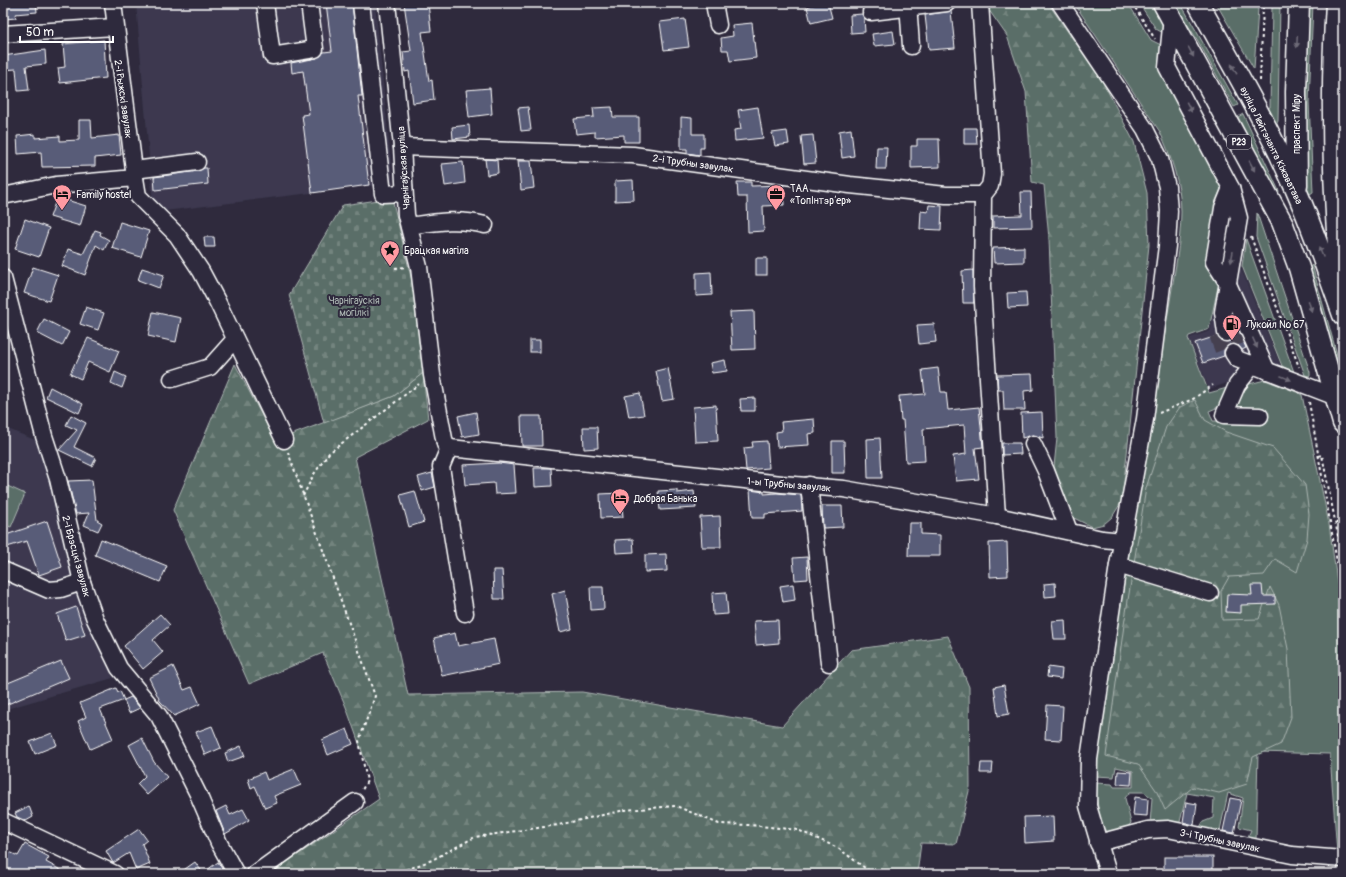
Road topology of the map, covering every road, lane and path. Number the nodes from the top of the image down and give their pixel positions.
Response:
1 (112, 3) edge
2 (265, 3) edge
3 (309, 3) edge
4 (361, 3) edge
5 (386, 3) edge
6 (714, 3) edge
7 (947, 3) edge
8 (980, 3) edge
9 (1060, 3) edge
10 (1132, 3) edge
11 (1198, 3) edge
12 (1261, 3) edge
13 (1299, 3) edge
14 (1336, 3) edge
15 (908, 6) edge
16 (1168, 10) edge
17 (871, 12) dead end
18 (718, 25) dead end
19 (115, 27) junction
20 (3, 34) edge
21 (1159, 42) dead end
22 (911, 46) dead end
23 (1260, 83) dead end
24 (402, 147) junction
25 (197, 162) dead end
26 (134, 174) junction
27 (1297, 191) junction
28 (403, 193) junction
29 (3, 196) edge
30 (983, 196) junction
31 (485, 225) dead end
32 (408, 226) junction
33 (1299, 268) junction
34 (3, 278) edge
35 (1227, 282) junction
36 (1343, 310) edge
37 (1343, 315) edge
38 (1225, 333) tunnel mouth
39 (235, 339) junction
40 (1233, 353) tunnel mouth
41 (1260, 368) junction
42 (432, 375) junction
43 (172, 379) dead end
44 (1213, 385) dead end
45 (1336, 396) junction
46 (1308, 400) dead end
47 (1260, 416) dead end
48 (1145, 419) junction
49 (1343, 423) edge
50 (284, 440) joint
51 (1033, 444) dead end
52 (450, 448) junction
53 (1318, 456) junction
54 (809, 485) junction
55 (303, 496) junction
56 (997, 516) junction
57 (1343, 522) edge
58 (1336, 523) junction
59 (1069, 531) junction
60 (1123, 541) junction
61 (1338, 557) junction
62 (1118, 565) junction
63 (3, 570) edge
64 (82, 582) junction
65 (1210, 594) dead end
66 (1343, 596) edge
67 (465, 613) dead end
68 (829, 663) dead end
69 (356, 802) joint
70 (3, 821) edge
71 (1098, 843) junction
72 (1343, 859) edge
73 (1107, 870) dead end
74 (115, 874) edge
75 (236, 874) edge
76 (255, 874) edge
77 (395, 874) edge
78 (873, 874) edge

1 - 19 street, 2-і Рыжскі завулак
2 - 3 street
4 - 28 street
5 - 24 street, Чарнігаўская вуліца
6 - 18 street
7 - 15 street
8 - 30 street
9 - 48 street
10 - 21 path
27 -> 11 main road, вуліца Лейтэнанта Кіжаватава
12 - 23 path
13 -> 27 main road, праспект Міру
14 - 36 main road
15 - 17 street
15 - 22 street
16 -> 33 main road, Р23
16 -> 35 street
19 - 20 street
19 - 26 street, 2-і Рыжскі завулак
24 - 28 street, Чарнігаўская вуліца
24 - 30 street, 2-і Трубны завулак
25 - 26 street
26 - 29 street
26 - 39 street, 2-і Рыжскі завулак
27 - 33 main road, праспект Міру
37 -> 27 main road, вуліца Лейтэнанта Кіжаватава
28 - 32 street, Чарнігаўская вуліца
30 - 56 street
31 - 32 street
32 - 42 street, Чарнігаўская вуліца
33 -> 45 main road, Р23
34 - 64 street, 2-і Брэсцкі завулак
35 - 38 street
35 -> 41 street
39 - 43 street
39 - 50 street, 2-і Рыжскі завулак
40 - 41 street
41 -> 45 street
41 - 47 street
42 - 52 street, Чарнігаўская вуліца
42 - 55 path
44 - 48 path
45 - 49 main road, Р23
46 - 53 path
48 - 60 street
50 - 55 path
51 - 59 street
52 - 54 street, 1-ы Трубны завулак
52 - 67 street
53 - 58 path
53 - 61 path
54 - 56 street, 1-ы Трубны завулак
54 - 68 street
55 - 69 path
56 - 59 street, 1-ы Трубны завулак
57 - 58 path
58 - 61 path
59 - 60 street, 1-ы Трубны завулак
60 - 62 street
61 - 66 path
62 - 65 street
62 - 71 street
63 - 64 street
64 - 75 street, 2-і Брэсцкі завулак
69 - 76 street
70 - 74 street
71 - 72 street, 3-і Трубны завулак
71 - 73 street
77 - 78 path

